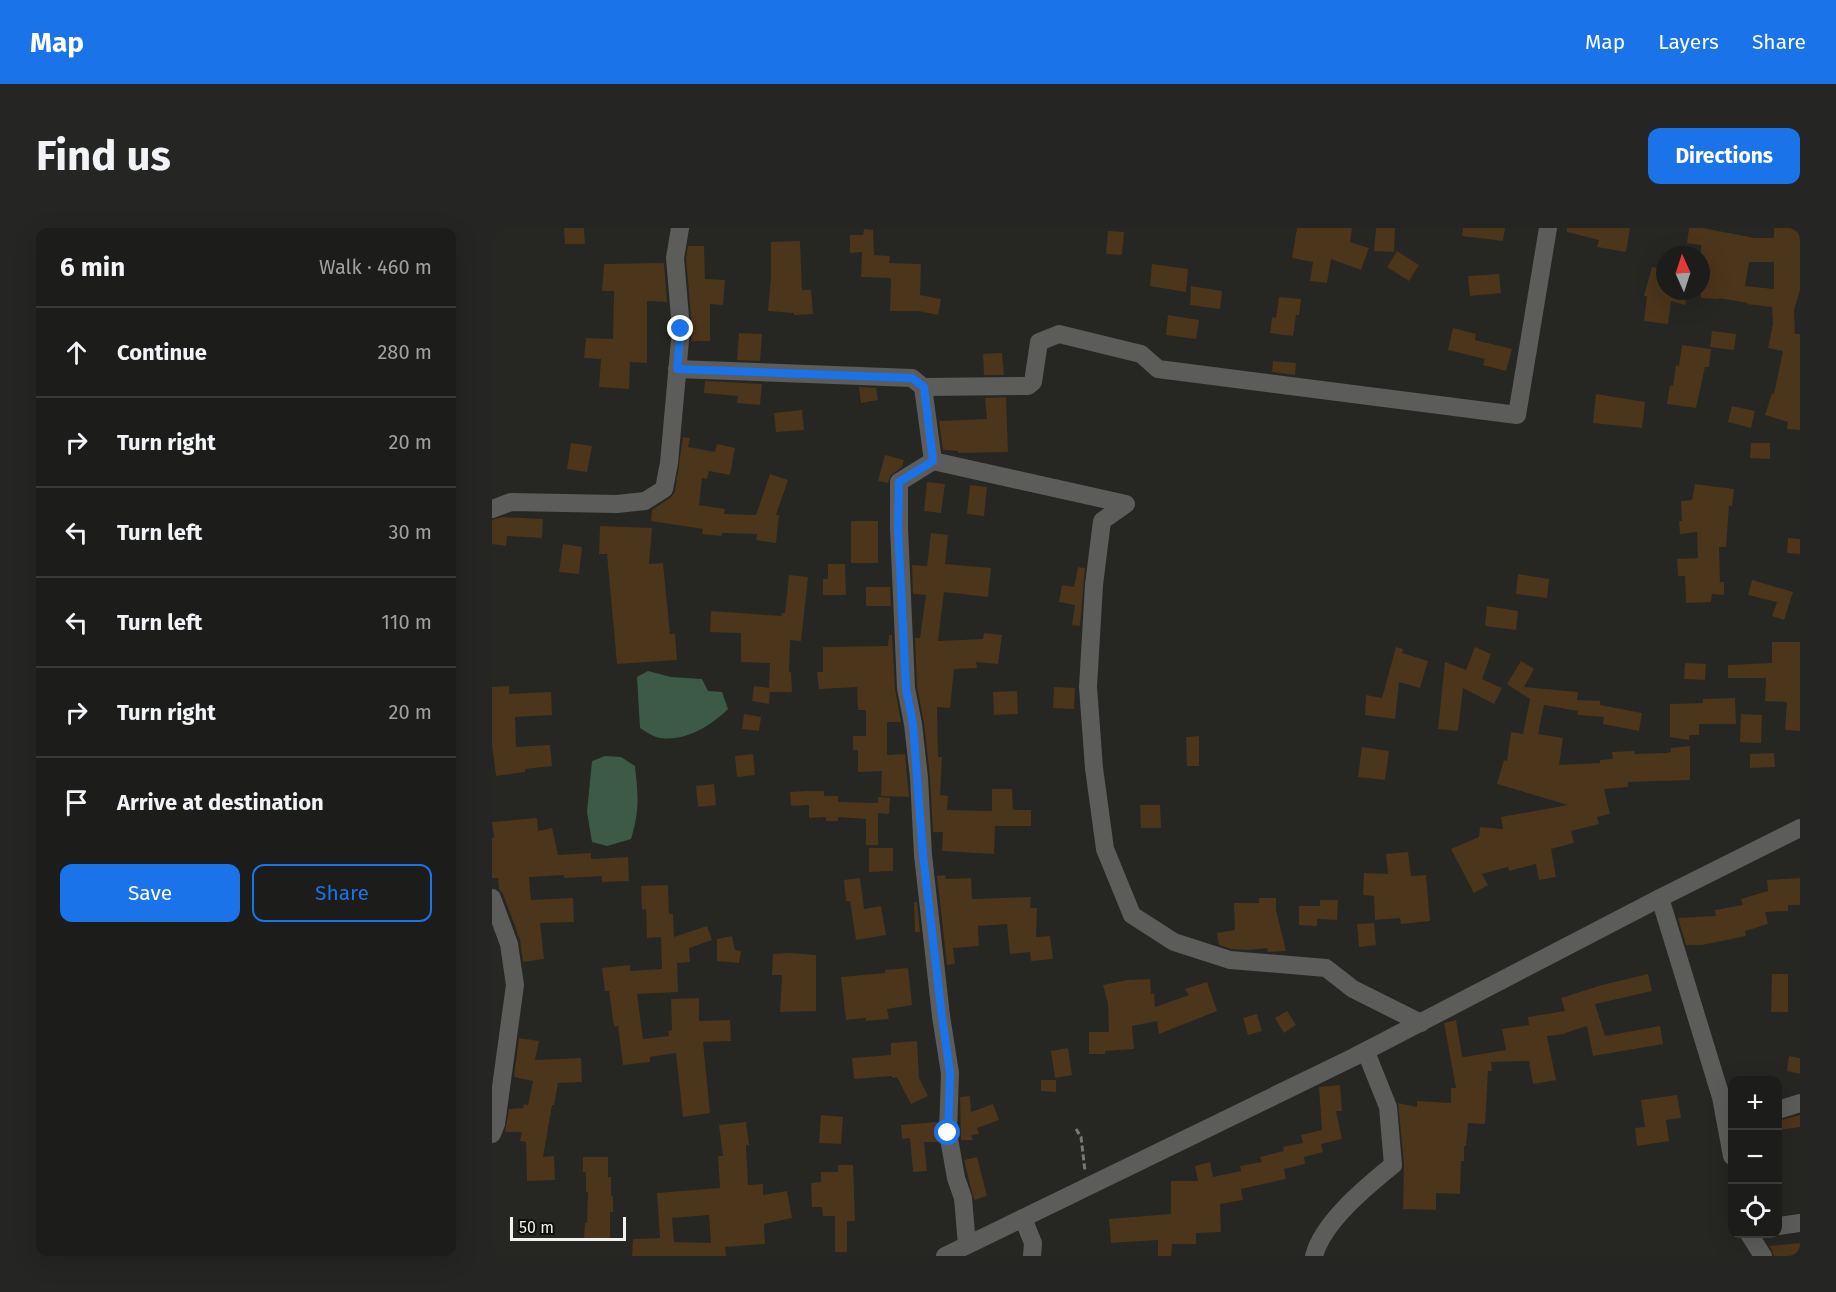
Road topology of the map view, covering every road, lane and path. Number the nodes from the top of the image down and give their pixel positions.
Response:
1 (680, 228) edge
2 (1548, 228) edge
3 (677, 369) junction
4 (924, 387) junction
5 (933, 461) junction
6 (492, 509) edge
7 (1800, 828) edge
8 (492, 898) edge
9 (1660, 898) junction
10 (1421, 1023) junction
11 (1366, 1052) junction
12 (1800, 1103) edge
13 (1727, 1104) edge
14 (1782, 1109) edge
15 (1076, 1128) dead end
16 (1730, 1130) edge
17 (492, 1134) edge
18 (1086, 1188) junction
19 (1023, 1218) junction
20 (1800, 1223) edge
21 (1782, 1225) edge
22 (1752, 1238) edge
23 (967, 1245) junction
24 (945, 1256) edge
25 (1032, 1256) edge
26 (1314, 1256) edge
27 (1763, 1256) edge

1 - 3 street
2 - 4 street
3 - 4 street
3 - 6 street
4 - 5 street
5 - 10 street
5 - 23 street
7 - 9 street
8 - 17 street
9 - 10 street
9 - 13 street
10 - 11 street
11 - 18 street
11 - 26 street
12 - 14 street
13 - 16 street
15 - 18 path
18 - 19 street
19 - 23 street
19 - 25 street
20 - 21 street
22 - 27 street
23 - 24 street

